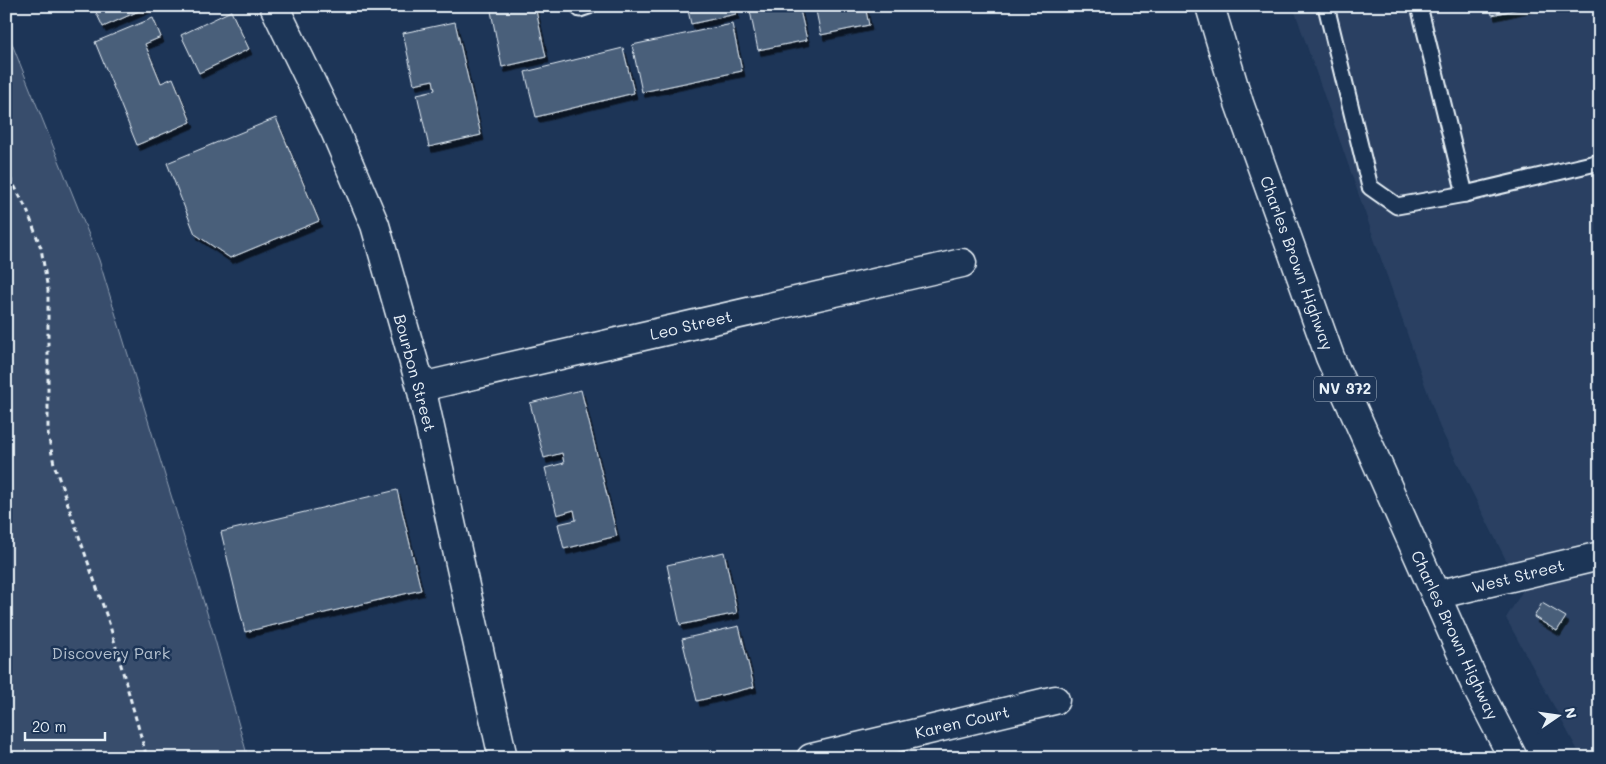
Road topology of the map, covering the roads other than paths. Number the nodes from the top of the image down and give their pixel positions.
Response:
1 (274, 6) edge
2 (579, 6) edge
3 (589, 6) edge
4 (1210, 6) edge
5 (1326, 6) edge
6 (1419, 6) edge
7 (1600, 162) edge
8 (1465, 194) junction
9 (962, 263) dead end
10 (421, 387) junction
11 (1600, 556) edge
12 (1436, 596) junction
13 (1055, 700) dead end
14 (503, 758) edge
15 (811, 758) edge
16 (1513, 758) edge

1 - 10 street, Bourbon Street
2 - 3 lane
4 - 12 street, Charles Brown Highway / NV 372
5 - 8 lane
6 - 8 lane
7 - 8 lane
9 - 10 street, Leo Street
10 - 14 street, Bourbon Street
11 - 12 street, West Street
12 - 16 street, Charles Brown Highway / NV 372
13 - 15 street, Karen Court

